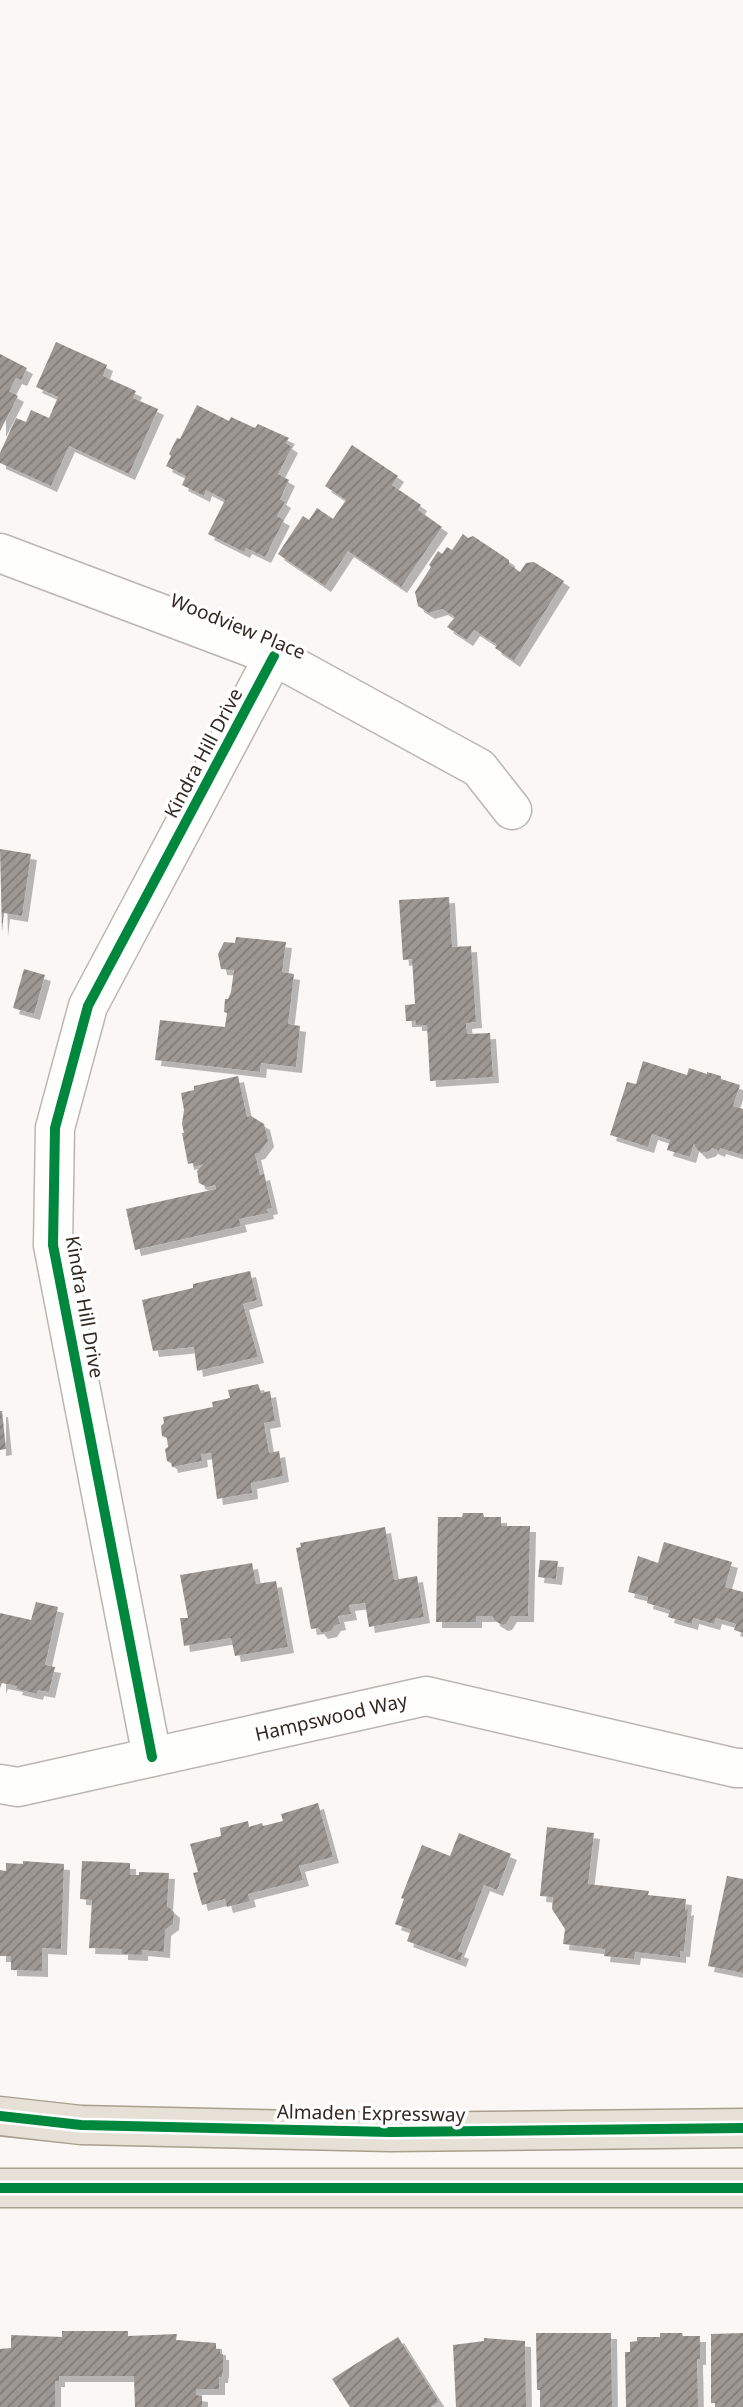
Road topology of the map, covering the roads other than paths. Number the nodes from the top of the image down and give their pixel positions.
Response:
1 (0, 553) edge
2 (274, 656) junction
3 (512, 810) dead end
4 (152, 1757) junction
5 (743, 1768) edge
6 (0, 1784) edge
7 (0, 2116) edge
8 (743, 2128) edge
9 (0, 2188) edge
10 (743, 2188) edge

1 - 2 street, Woodview Place
2 - 3 street, Woodview Place
2 - 4 street, Kindra Hill Drive
4 - 5 street, Hampswood Way
4 - 6 street, Hampswood Way
7 - 8 main road, Almaden Expressway
9 - 10 main road

